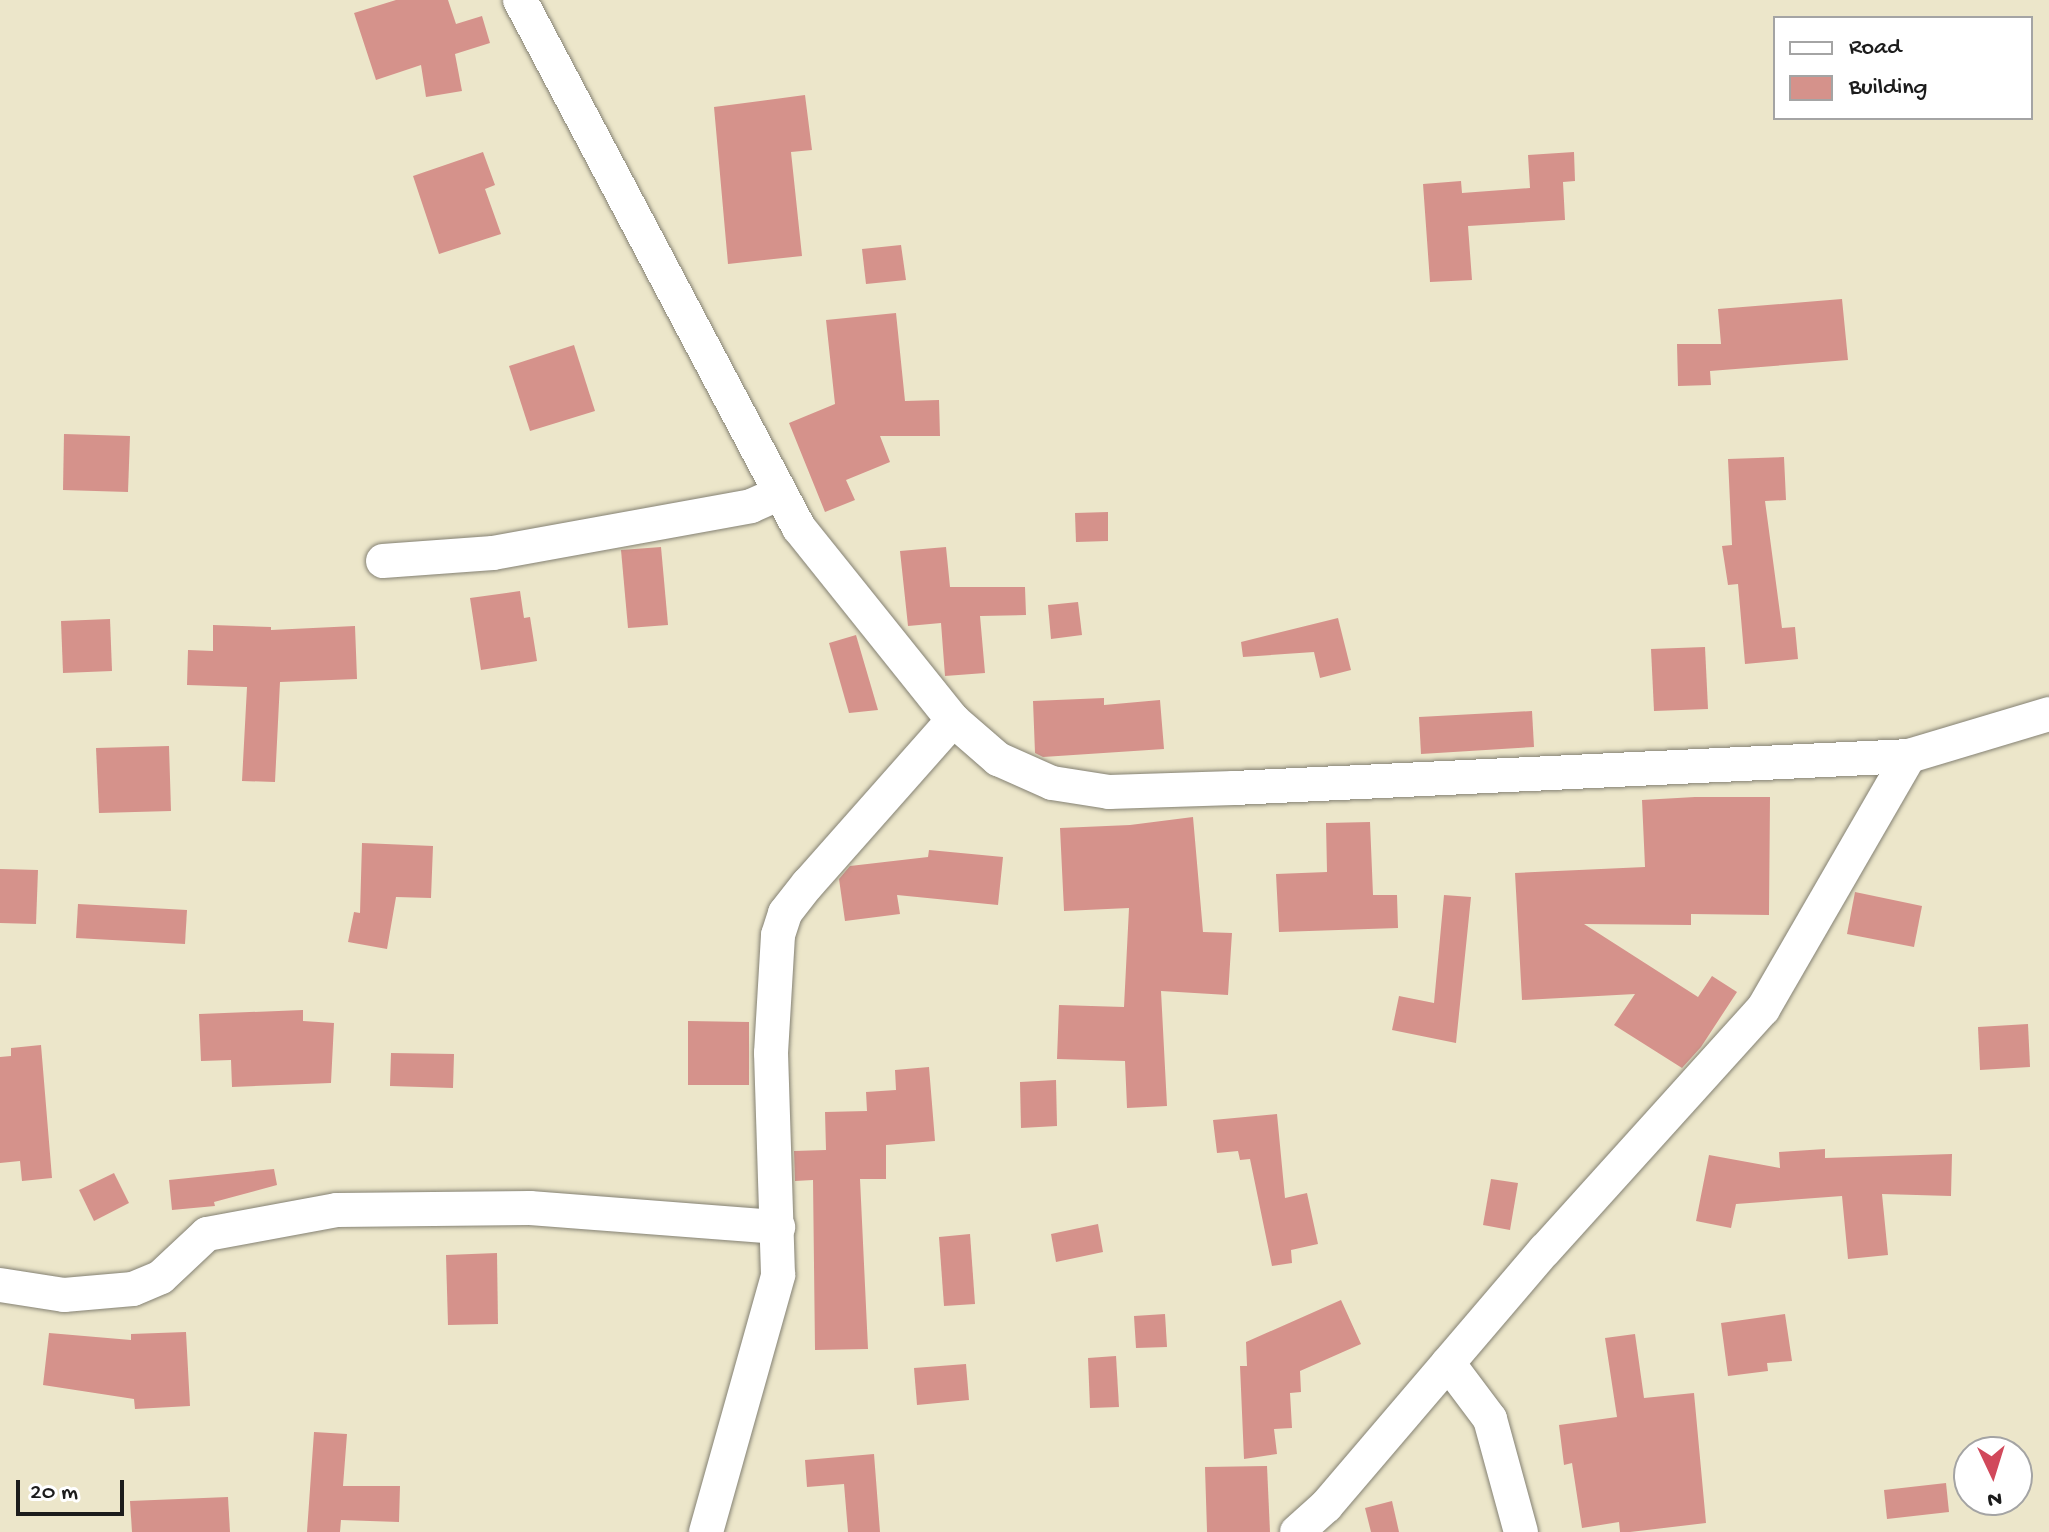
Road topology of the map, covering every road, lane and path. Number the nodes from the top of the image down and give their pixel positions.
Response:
1 (520, 0) edge
2 (780, 493) junction
3 (383, 561) dead end
4 (2049, 714) edge
5 (953, 720) junction
6 (1909, 756) junction
7 (778, 1227) junction
8 (0, 1285) edge
9 (1448, 1363) junction
10 (706, 1532) edge
11 (1297, 1532) edge
12 (1521, 1532) edge

1 - 2 street
2 - 3 street
2 - 5 street
4 - 6 street
5 - 6 street
5 - 7 street
6 - 9 street
7 - 8 street
7 - 10 street
9 - 11 street
9 - 12 street

